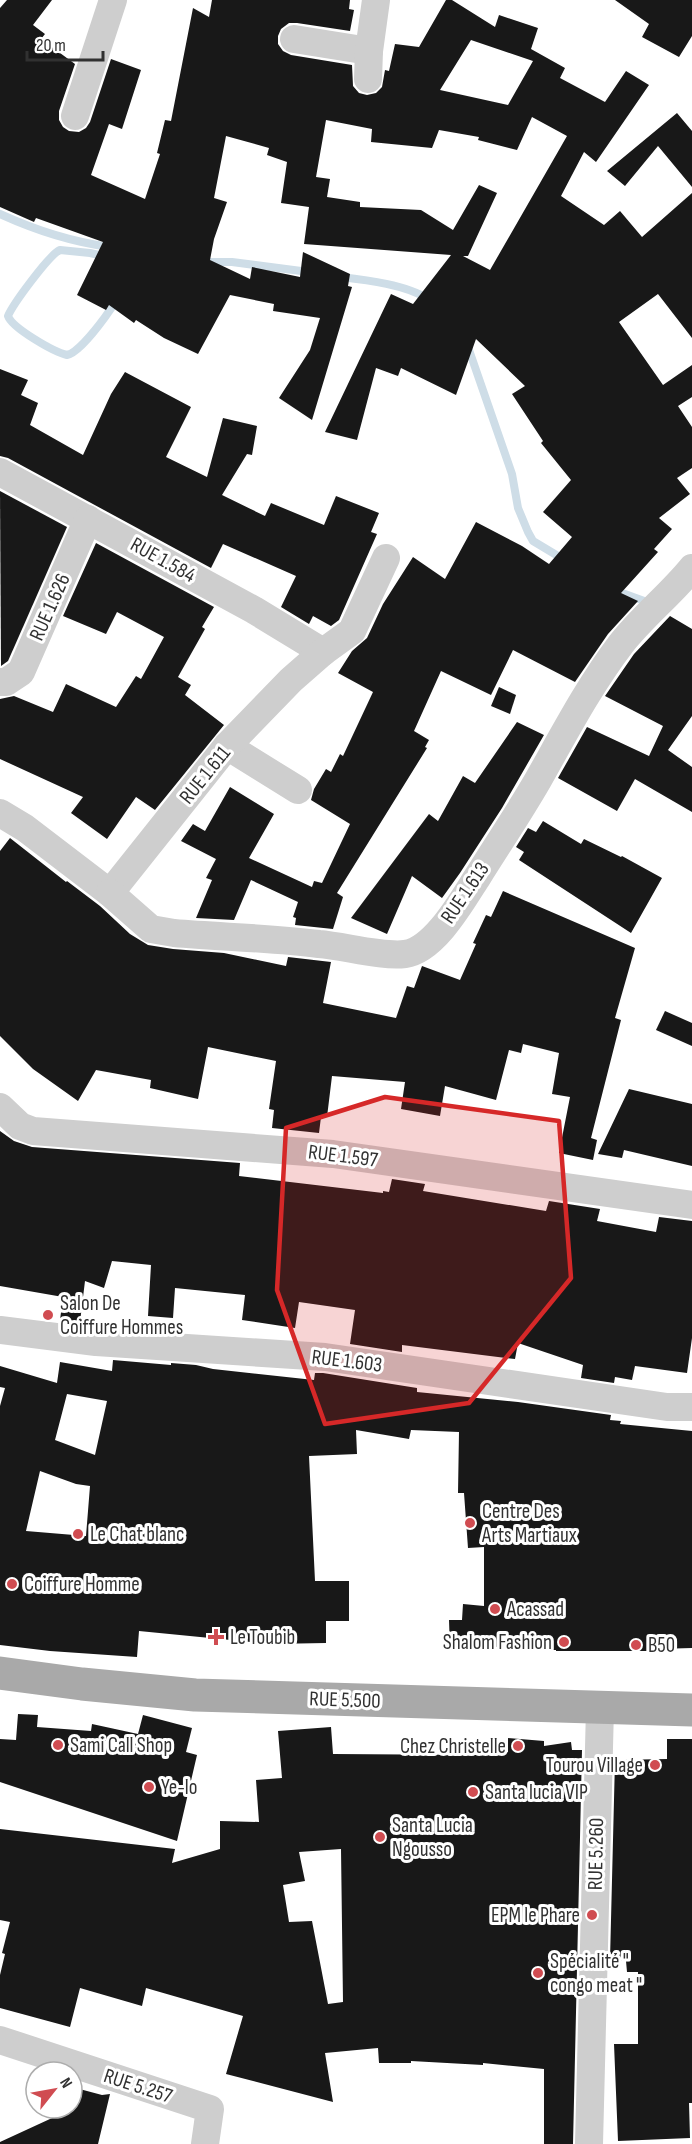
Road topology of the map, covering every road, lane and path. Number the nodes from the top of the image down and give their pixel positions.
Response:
1 (113, 0) edge
2 (376, 0) edge
3 (294, 39) dead end
4 (369, 51) junction
5 (368, 79) dead end
6 (75, 116) dead end
7 (0, 472) edge
8 (88, 519) junction
9 (386, 558) dead end
10 (692, 568) edge
11 (323, 652) junction
12 (0, 682) edge
13 (228, 746) junction
14 (298, 790) dead end
15 (0, 813) edge
16 (110, 893) junction
17 (0, 1107) edge
18 (692, 1205) edge
19 (0, 1330) edge
20 (692, 1407) edge
21 (0, 1673) edge
22 (600, 1708) junction
23 (692, 1710) edge
24 (0, 2040) edge
25 (205, 2144) edge
26 (589, 2144) edge

1 - 6 street
2 - 4 street
3 - 4 street
4 - 5 street
7 - 8 street, RUE 1.584
8 - 11 street, RUE 1.584
8 - 12 street, RUE 1.626
9 - 11 street, RUE 1.611
10 - 16 street, RUE 1.613
11 - 13 street, RUE 1.611
13 - 14 street
13 - 16 street, RUE 1.611
15 - 16 street
17 - 18 street, RUE 1.597
19 - 20 street, RUE 1.603
21 - 22 main road, RUE 5.500
22 - 23 main road, RUE 5.500
22 - 26 street, RUE 5.260
24 - 25 street, RUE 5.257

